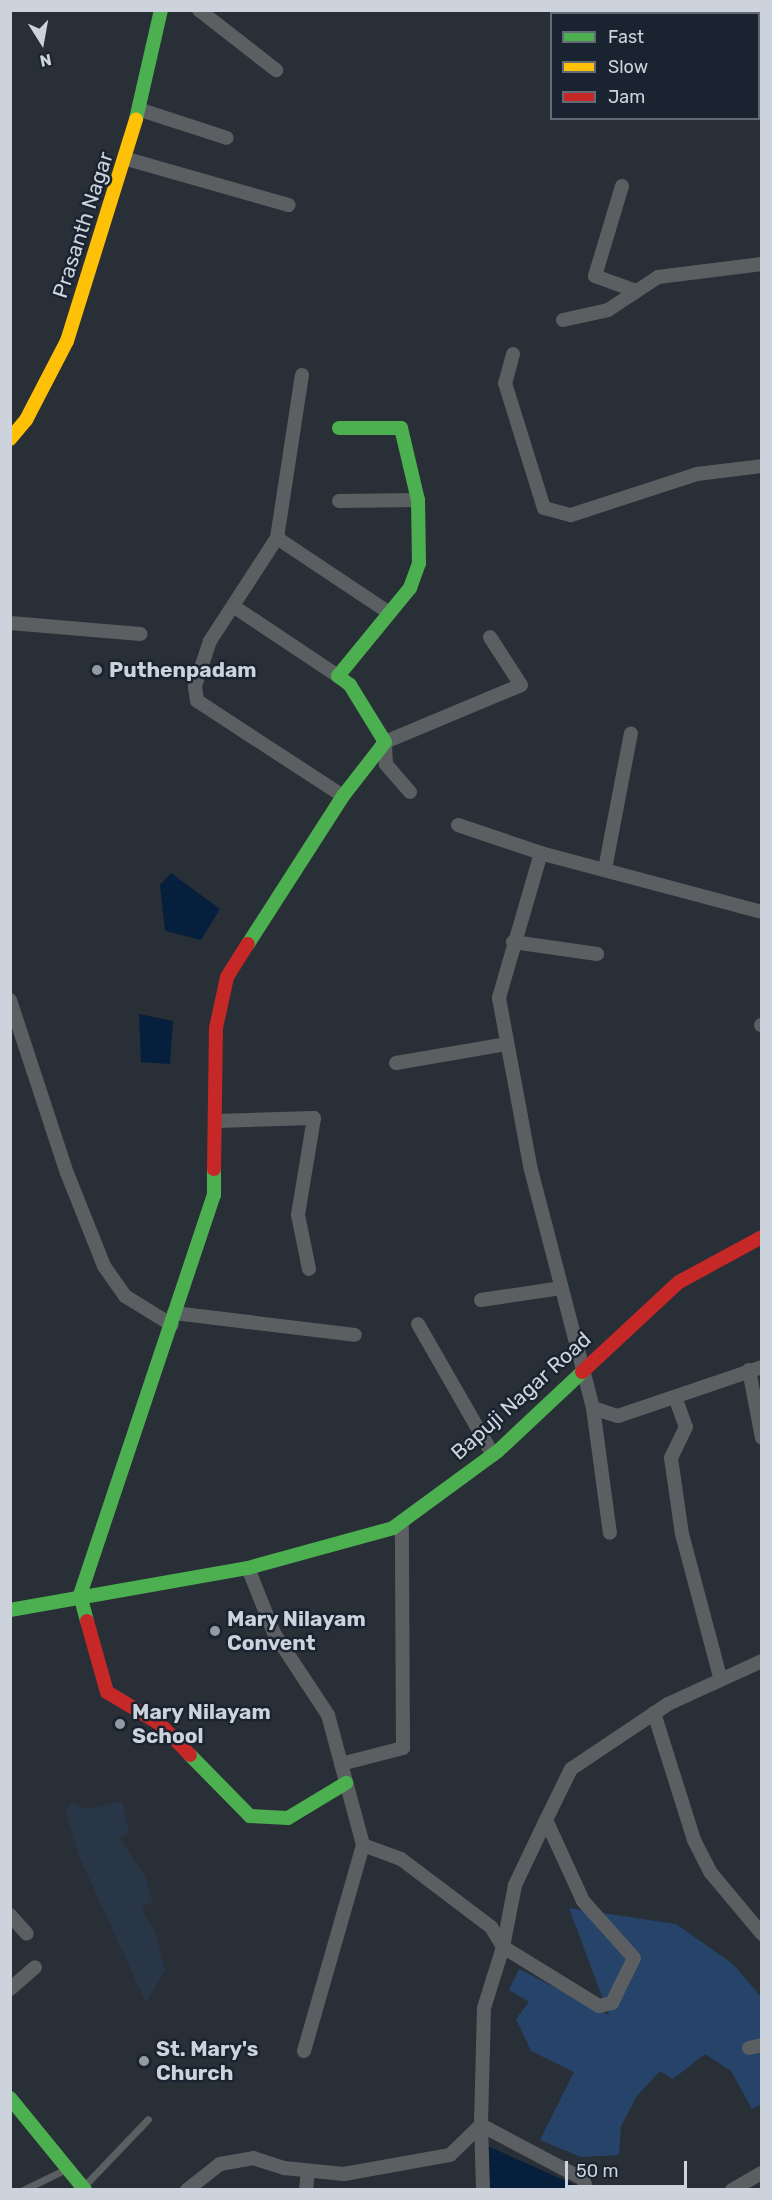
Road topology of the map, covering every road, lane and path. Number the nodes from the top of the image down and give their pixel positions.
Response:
1 (161, 10) edge
2 (199, 10) edge
3 (276, 70) dead end
4 (141, 110) junction
5 (227, 138) dead end
6 (127, 159) junction
7 (622, 186) dead end
8 (290, 205) dead end
9 (762, 264) edge
10 (636, 291) junction
11 (563, 320) dead end
12 (513, 354) dead end
13 (302, 375) dead end
14 (339, 428) dead end
15 (10, 439) edge
16 (762, 466) edge
17 (418, 500) junction
18 (339, 501) dead end
19 (277, 538) junction
20 (236, 608) junction
21 (388, 612) junction
22 (10, 623) edge
23 (141, 634) dead end
24 (490, 637) dead end
25 (338, 676) junction
26 (631, 733) dead end
27 (385, 742) junction
28 (410, 792) dead end
29 (343, 796) junction
30 (458, 825) dead end
31 (541, 854) junction
32 (605, 868) junction
33 (762, 912) edge
34 (513, 942) junction
35 (597, 954) dead end
36 (10, 1000) edge
37 (507, 1044) junction
38 (396, 1063) dead end
39 (218, 1121) junction
40 (762, 1237) edge
41 (309, 1269) dead end
42 (561, 1288) junction
43 (481, 1300) dead end
44 (173, 1319) junction
45 (417, 1324) dead end
46 (355, 1335) dead end
47 (755, 1369) edge
48 (582, 1371) junction
49 (675, 1396) junction
50 (593, 1408) junction
51 (762, 1438) edge
52 (493, 1455) junction
53 (402, 1522) junction
54 (610, 1533) dead end
55 (248, 1568) junction
56 (80, 1595) junction
57 (10, 1610) edge
58 (762, 1661) edge
59 (720, 1677) junction
60 (654, 1713) junction
61 (341, 1764) junction
62 (346, 1783) junction
63 (546, 1820) junction
64 (363, 1845) junction
65 (10, 1916) edge
66 (27, 1934) dead end
67 (762, 1934) edge
68 (503, 1947) junction
69 (36, 1967) dead end
70 (10, 1989) edge
71 (304, 2051) dead end
72 (10, 2098) edge
73 (148, 2119) dead end
74 (481, 2125) junction
75 (68, 2168) junction
76 (308, 2171) junction
77 (762, 2173) edge
78 (201, 2175) junction
79 (84, 2188) edge
80 (23, 2190) edge
81 (187, 2190) edge
82 (204, 2190) edge
83 (306, 2190) edge
84 (483, 2190) edge
85 (587, 2190) edge
86 (732, 2190) edge

1 - 4 street, Prasanth Nagar
2 - 3 street
4 - 5 street
4 - 6 street, Prasanth Nagar
6 - 8 street
6 - 15 street, Prasanth Nagar
7 - 10 street
9 - 10 street
10 - 11 street
12 - 16 street
13 - 19 street
14 - 17 street
17 - 18 street
17 - 21 street
19 - 20 street
19 - 21 street
20 - 25 street
20 - 29 street
21 - 25 street
22 - 23 street
24 - 27 street
25 - 27 street
26 - 32 street
27 - 28 street
27 - 29 street
29 - 39 street
30 - 31 street
31 - 32 street
31 - 34 street
32 - 33 street
34 - 35 street
34 - 37 street
36 - 44 street
37 - 38 street
37 - 42 street
39 - 41 street
39 - 44 street
40 - 48 street, Bapuji Nagar Road
42 - 43 street
42 - 48 street
44 - 46 street
44 - 56 street
45 - 52 street
47 - 49 street
47 - 51 street
48 - 50 street
48 - 52 street, Bapuji Nagar Road
49 - 50 street
49 - 59 street
50 - 54 street
52 - 53 street, Bapuji Nagar Road
53 - 55 street, Bapuji Nagar Road
53 - 61 street
55 - 56 street, Bapuji Nagar Road
55 - 61 street
56 - 57 street, Bapuji Nagar Road
56 - 62 street
58 - 59 street
59 - 60 street
60 - 63 street
60 - 67 street
61 - 62 street
62 - 64 street
63 - 68 street
63 - 68 street
64 - 68 street
64 - 71 street
65 - 66 street
68 - 74 street
69 - 70 street
72 - 75 street
73 - 79 lane
74 - 76 street
74 - 84 street
74 - 85 street
75 - 79 street
75 - 80 lane
76 - 78 street
76 - 83 street
77 - 86 street
78 - 81 street
78 - 82 street

